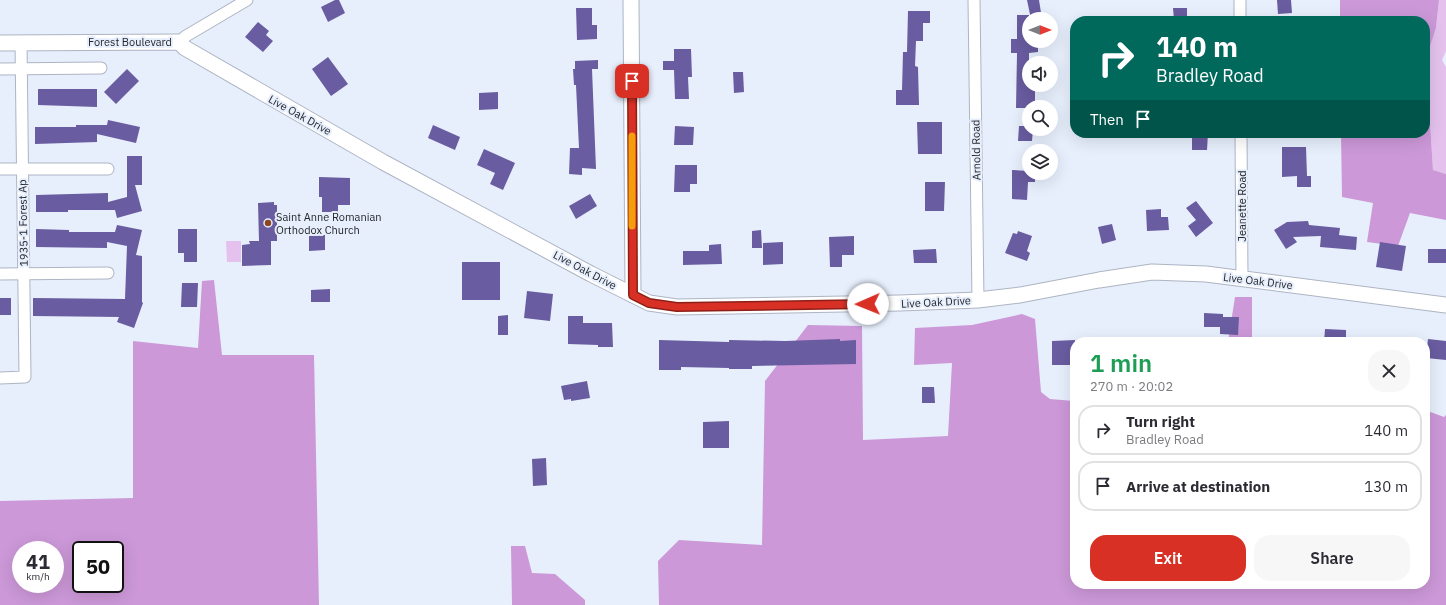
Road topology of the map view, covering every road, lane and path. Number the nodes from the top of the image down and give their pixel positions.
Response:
1 (247, 0) edge
2 (631, 0) edge
3 (974, 0) edge
4 (1240, 0) edge
5 (1240, 16) edge
6 (21, 42) junction
7 (179, 42) junction
8 (0, 43) edge
9 (21, 68) junction
10 (101, 68) dead end
11 (0, 69) edge
12 (1241, 138) edge
13 (0, 169) edge
14 (22, 169) junction
15 (108, 169) dead end
16 (108, 273) dead end
17 (0, 274) edge
18 (24, 274) junction
19 (1242, 279) junction
20 (633, 295) junction
21 (978, 300) junction
22 (1446, 305) edge
23 (0, 378) edge

1 - 7 street, Forest Boulevard
2 - 20 main road
3 - 21 street, Arnold Road
4 - 5 street
6 - 7 main road, Forest Boulevard
6 - 8 main road, Forest Boulevard
6 - 9 street, 1935-1 Forest Ap
7 - 20 main road, Live Oak Drive
9 - 10 street
9 - 11 street
9 - 14 street, 1935-1 Forest Ap
12 - 19 street, Jeanette Road
13 - 14 street
14 - 15 street
14 - 18 street, 1935-1 Forest Ap
16 - 18 street
17 - 18 street
18 - 23 street, 1935-1 Forest Ap
19 - 21 main road, Live Oak Drive
19 - 22 main road, Live Oak Drive
20 - 21 main road, Live Oak Drive

